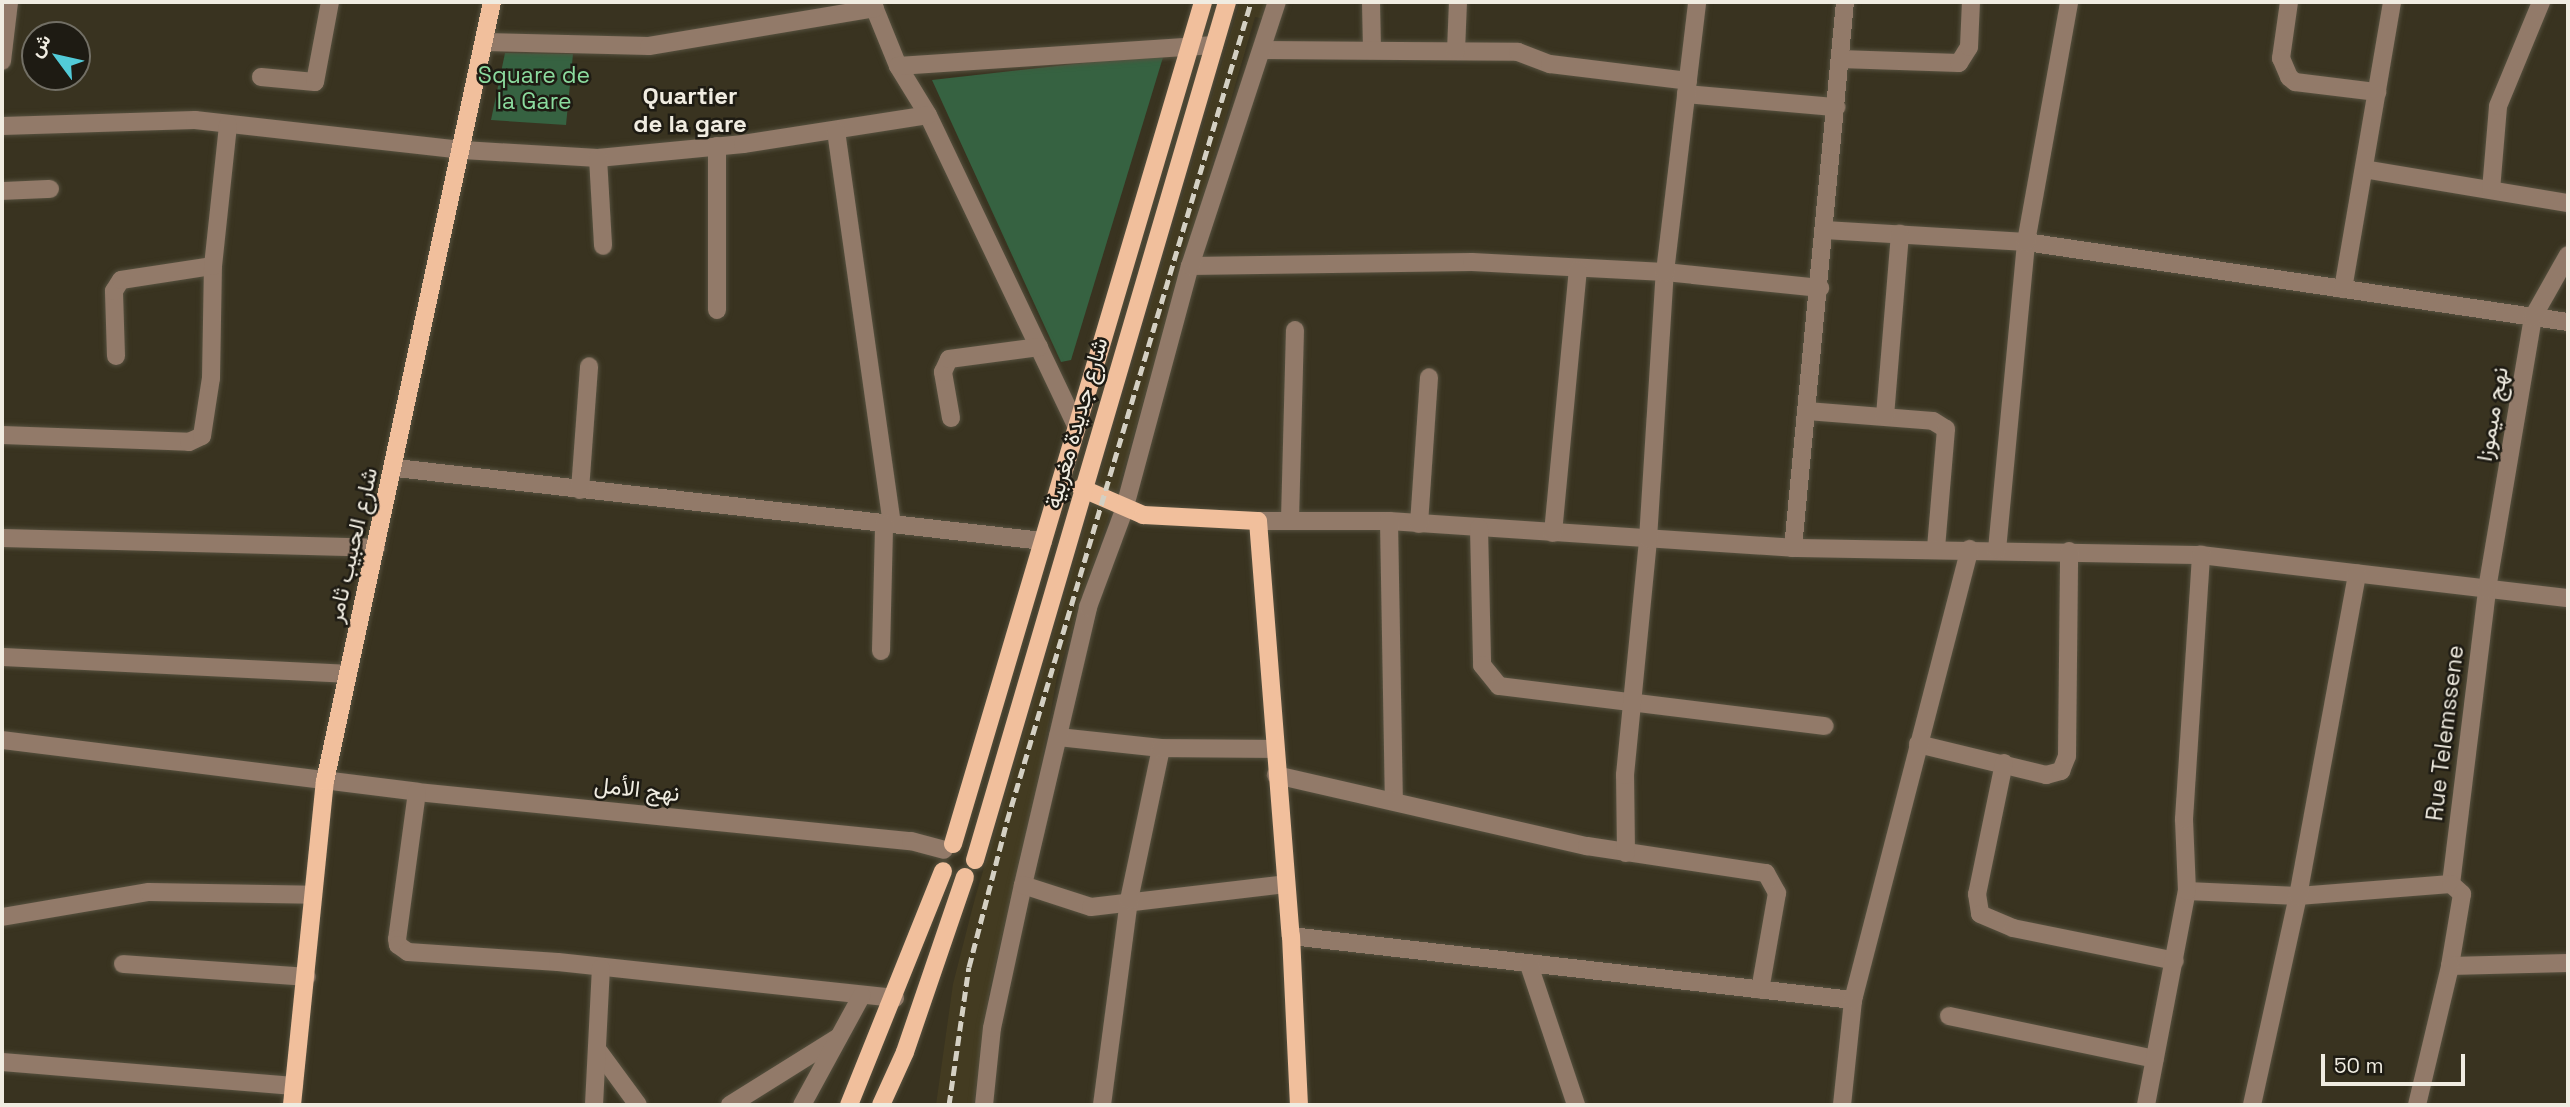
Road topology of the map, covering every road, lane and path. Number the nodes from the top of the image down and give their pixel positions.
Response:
1 (9, 2) edge
2 (330, 2) edge
3 (492, 2) edge
4 (1203, 2) edge
5 (1227, 2) edge
6 (1277, 2) edge
7 (1371, 2) edge
8 (1458, 2) edge
9 (1697, 2) edge
10 (1845, 2) edge
11 (1971, 2) edge
12 (2069, 2) edge
13 (2289, 2) edge
14 (2392, 2) edge
15 (2541, 2) edge
16 (874, 5) edge
17 (485, 42) junction
18 (1214, 46) junction
19 (1189, 47) junction
20 (1262, 50) junction
21 (1372, 50) junction
22 (1455, 51) junction
23 (1840, 59) junction
24 (2, 61) edge
25 (898, 66) junction
26 (261, 77) dead end
27 (1687, 88) junction
28 (2377, 92) junction
29 (1836, 107) junction
30 (928, 115) junction
31 (228, 125) junction
32 (2, 126) edge
33 (836, 131) junction
34 (717, 146) junction
35 (463, 150) junction
36 (598, 158) junction
37 (2364, 169) junction
38 (50, 190) dead end
39 (2491, 190) junction
40 (2, 191) edge
41 (2568, 203) edge
42 (1825, 230) junction
43 (1900, 234) junction
44 (2026, 242) junction
45 (603, 246) dead end
46 (2568, 255) edge
47 (213, 266) junction
48 (1190, 266) junction
49 (1578, 270) junction
50 (1665, 272) junction
51 (1819, 288) junction
52 (2343, 289) junction
53 (717, 310) dead end
54 (2533, 317) junction
55 (2568, 322) edge
56 (1295, 331) dead end
57 (1038, 347) junction
58 (116, 356) dead end
59 (589, 366) dead end
60 (1429, 377) dead end
61 (1807, 411) junction
62 (1885, 416) junction
63 (951, 418) dead end
64 (1077, 427) junction
65 (2, 435) edge
66 (396, 468) junction
67 (1081, 488) junction
68 (580, 490) junction
69 (1124, 510) junction
70 (1290, 520) junction
71 (1258, 521) junction
72 (1389, 521) junction
73 (888, 524) junction
74 (1419, 524) junction
75 (1479, 528) junction
76 (1553, 533) junction
77 (2, 538) edge
78 (1648, 539) junction
79 (1044, 541) junction
80 (376, 548) junction
81 (1793, 548) junction
82 (1936, 549) junction
83 (1970, 549) junction
84 (1997, 550) junction
85 (2069, 551) junction
86 (2200, 555) junction
87 (2357, 573) junction
88 (2487, 589) junction
89 (2568, 598) edge
90 (881, 651) dead end
91 (2, 657) edge
92 (347, 674) junction
93 (1632, 704) junction
94 (1825, 726) dead end
95 (1058, 737) junction
96 (2, 740) edge
97 (1918, 744) junction
98 (1161, 748) junction
99 (1274, 749) junction
100 (2004, 763) junction
101 (1276, 775) junction
102 (325, 781) junction
103 (416, 792) junction
104 (1394, 801) junction
105 (948, 847) junction
106 (1626, 853) junction
107 (975, 860) junction
108 (943, 871) junction
109 (965, 877) junction
110 (1286, 884) junction
111 (2451, 884) junction
112 (1023, 885) junction
113 (2187, 891) junction
114 (313, 895) junction
115 (2298, 896) junction
116 (1129, 900) junction
117 (2, 917) edge
118 (1291, 936) junction
119 (2175, 961) junction
120 (2568, 963) edge
121 (123, 964) dead end
122 (1529, 965) junction
123 (2450, 966) junction
124 (601, 968) junction
125 (307, 977) junction
126 (1760, 990) junction
127 (862, 995) junction
128 (895, 998) junction
129 (1853, 1000) junction
130 (1950, 1016) dead end
131 (839, 1037) junction
132 (597, 1049) junction
133 (2155, 1059) junction
134 (2, 1062) edge
135 (294, 1086) junction
136 (292, 1105) edge
137 (594, 1105) edge
138 (638, 1105) edge
139 (730, 1105) edge
140 (802, 1105) edge
141 (849, 1105) edge
142 (881, 1105) edge
143 (984, 1105) edge
144 (1102, 1105) edge
145 (1298, 1105) edge
146 (1576, 1105) edge
147 (1843, 1105) edge
148 (2146, 1105) edge
149 (2252, 1105) edge
150 (2417, 1105) edge

1 - 24 street
2 - 26 street
3 - 17 main road, شارع الحبيب ثامر
4 - 19 main road, شارع جديدة مغربية
5 - 18 main road, شارع جديدة مغربية
6 - 20 street
7 - 21 street
8 - 22 street
9 - 27 street
10 - 23 street
11 - 23 street
12 - 44 street
13 - 28 street
14 - 28 street
15 - 39 street
16 - 17 street
16 - 25 street
17 - 35 main road, شارع الحبيب ثامر
18 - 19 street
18 - 67 main road, شارع جديدة مغربية
19 - 25 street
19 - 64 main road, شارع جديدة مغربية
20 - 21 street
20 - 48 street
21 - 22 street
22 - 27 street
23 - 29 street
25 - 30 street
27 - 29 street
27 - 50 street
28 - 37 street
29 - 42 street
30 - 33 street
30 - 57 street
31 - 32 street
31 - 35 street
31 - 47 street
33 - 34 street
33 - 73 street
34 - 36 street
34 - 53 street
35 - 36 street
35 - 66 main road, شارع الحبيب ثامر
36 - 45 street
37 - 39 street
37 - 52 street
38 - 40 street
39 - 41 street
42 - 43 street
42 - 51 street
43 - 44 street
43 - 62 street
44 - 52 street
44 - 84 street
46 - 54 street, نهج ميموزا
47 - 58 street
47 - 65 street
48 - 49 street
48 - 69 street
49 - 50 street
49 - 76 street
50 - 51 street
50 - 78 street
51 - 61 street
52 - 54 street
54 - 55 street
54 - 88 street, نهج ميموزا
56 - 70 street
57 - 63 street
57 - 64 street
59 - 68 street
60 - 74 street
61 - 62 street
61 - 81 street
62 - 82 street
64 - 79 main road, شارع جديدة مغربية
66 - 68 street
66 - 80 main road, شارع الحبيب ثامر
67 - 69 main road
67 - 107 main road, شارع جديدة مغربية
68 - 73 street
69 - 71 main road
69 - 95 street
70 - 71 street
70 - 72 street
71 - 99 main road
72 - 74 street
72 - 104 street
73 - 79 street
73 - 90 street
74 - 75 street
75 - 76 street
75 - 93 street
76 - 78 street
77 - 80 street
78 - 81 street
78 - 93 street
79 - 105 main road, شارع جديدة مغربية
80 - 92 main road, شارع الحبيب ثامر
81 - 82 street
82 - 83 street
83 - 84 street
83 - 97 street
84 - 85 street
85 - 86 street
85 - 100 street
86 - 87 street
86 - 113 street
87 - 88 street
87 - 115 street
88 - 89 street
88 - 111 street, Rue Telemssene
91 - 92 street
92 - 102 main road, شارع الحبيب ثامر
93 - 94 street
93 - 106 street
95 - 98 street
95 - 112 street
96 - 102 street, نهج الأمل
97 - 100 street
97 - 129 street
98 - 99 street
98 - 116 street
99 - 101 main road
100 - 119 street
101 - 104 street
101 - 110 main road
102 - 103 street, نهج الأمل
102 - 114 main road, شارع الحبيب ثامر
103 - 105 street, نهج الأمل
103 - 124 street
104 - 106 street
105 - 107 main road
105 - 108 main road
106 - 126 street
107 - 109 main road
108 - 109 main road
108 - 128 main road
109 - 142 main road
110 - 116 street
110 - 118 main road
111 - 115 street
111 - 123 street
112 - 116 street
112 - 143 street
113 - 115 street
113 - 119 street
114 - 117 street
114 - 125 main road, شارع الحبيب ثامر
115 - 149 street
116 - 144 street
118 - 122 street
118 - 145 main road
119 - 133 street
120 - 123 street
121 - 125 street
122 - 126 street
122 - 146 street
123 - 150 street
124 - 127 street
124 - 132 street
125 - 135 main road, شارع الحبيب ثامر
126 - 129 street
127 - 128 street
127 - 131 street
128 - 141 main road
129 - 147 street
130 - 133 street
131 - 139 street
131 - 140 street
132 - 137 street
132 - 138 street
133 - 148 street
134 - 135 street
135 - 136 main road, شارع الحبيب ثامر

